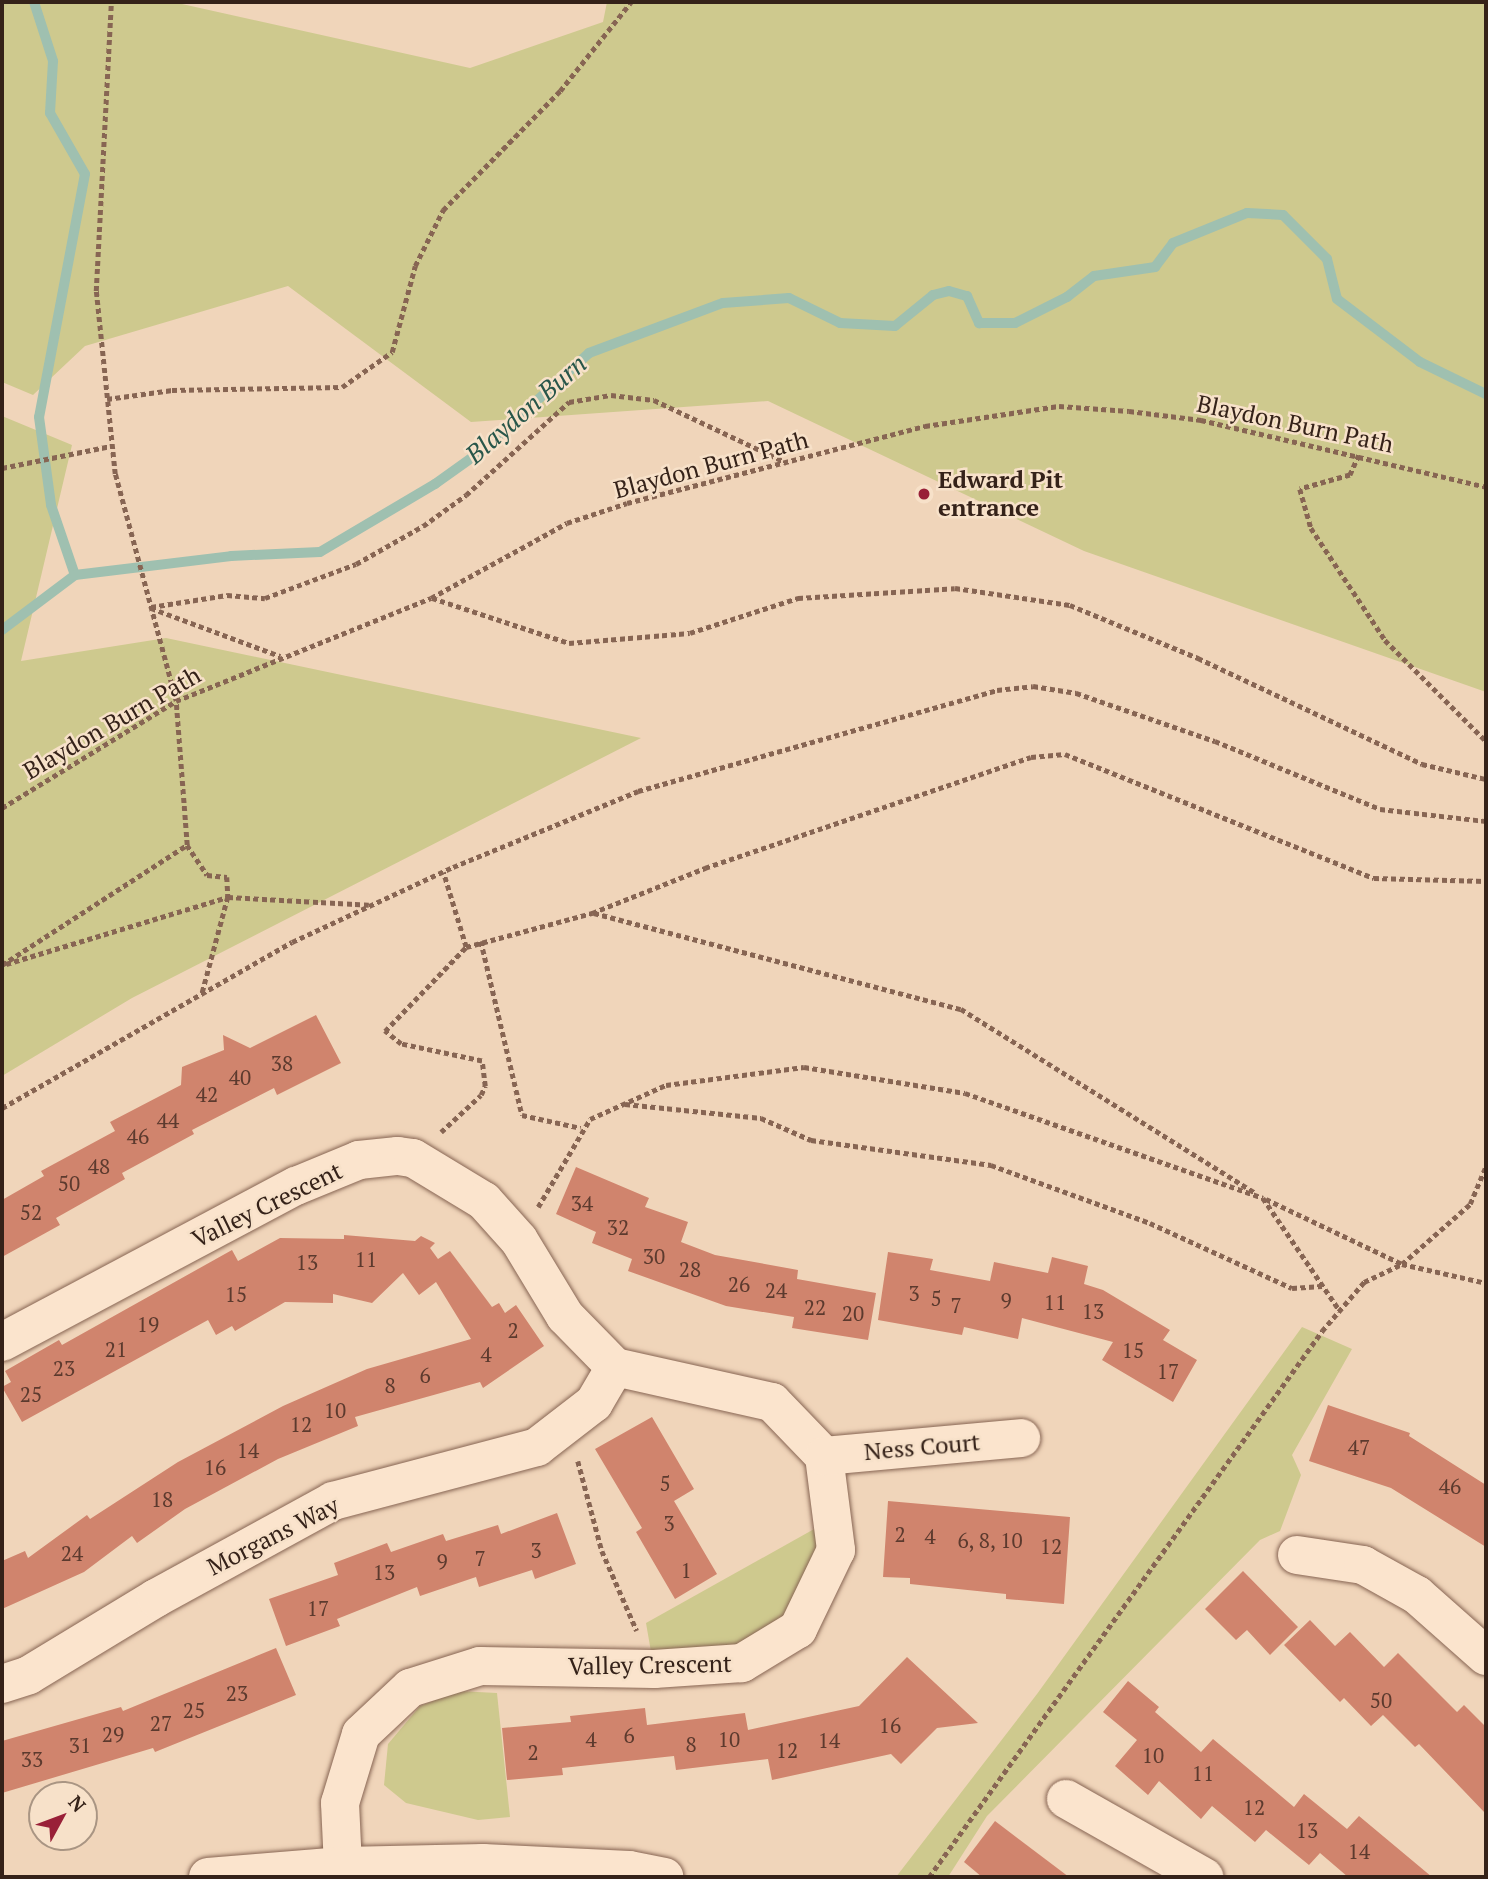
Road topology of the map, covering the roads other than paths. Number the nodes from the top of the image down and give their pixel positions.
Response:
1 (2, 1342) edge
2 (615, 1367) junction
3 (1021, 1438) dead end
4 (824, 1456) junction
5 (1297, 1555) dead end
6 (1486, 1656) edge
7 (2, 1684) edge
8 (1066, 1799) dead end
9 (343, 1866) junction
10 (640, 1875) edge
11 (208, 1877) edge
12 (1204, 1877) edge

1 - 2 street, Valley Crescent
2 - 4 street
2 - 7 street, Morgans Way
3 - 4 street, Ness Court
4 - 9 street, Valley Crescent
5 - 6 street
8 - 12 street
9 - 10 street
9 - 11 street

